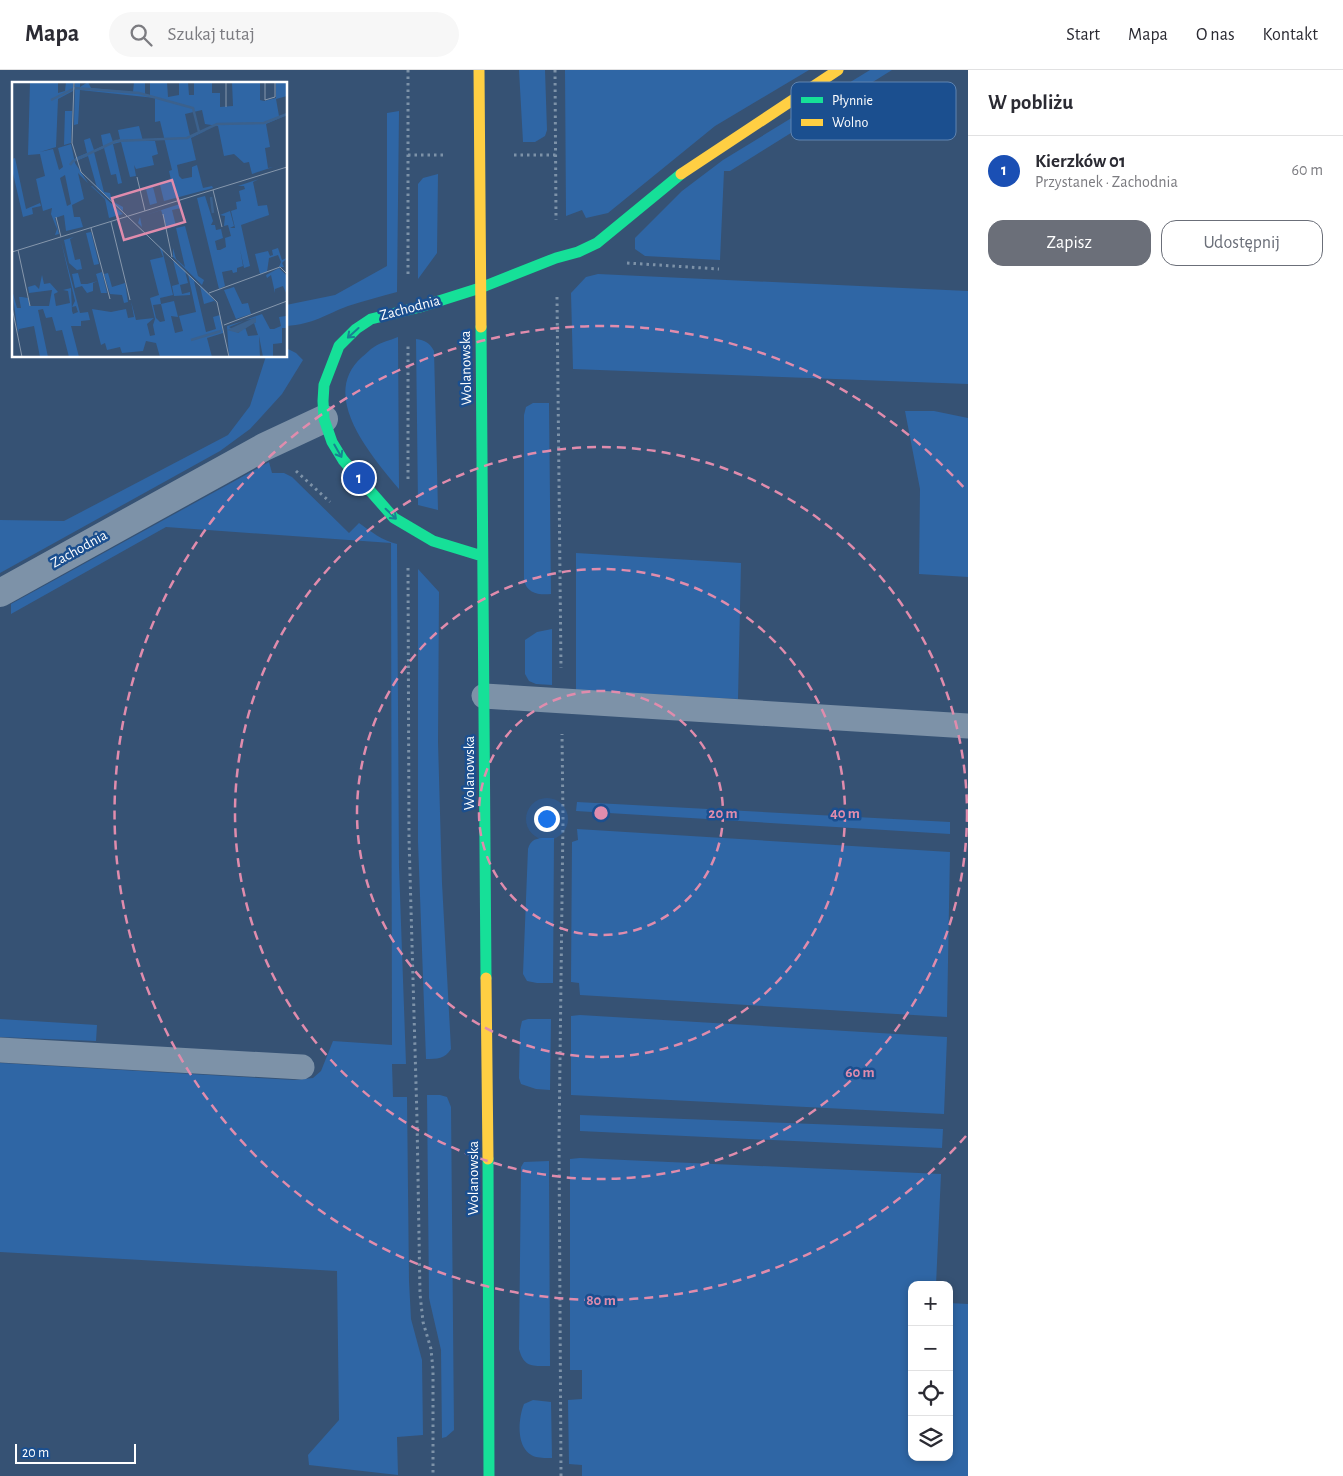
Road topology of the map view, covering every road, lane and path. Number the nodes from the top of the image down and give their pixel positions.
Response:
1 (408, 70) edge
2 (479, 70) edge
3 (555, 70) edge
4 (838, 70) edge
5 (820, 82) edge
6 (791, 101) edge
7 (597, 243) junction
8 (556, 258) junction
9 (719, 269) dead end
10 (480, 288) junction
11 (408, 310) junction
12 (324, 419) junction
13 (264, 447) junction
14 (334, 506) dead end
15 (408, 526) junction
16 (482, 556) junction
17 (0, 593) edge
18 (484, 696) junction
19 (561, 701) junction
20 (968, 726) edge
21 (0, 1050) edge
22 (302, 1067) dead end
23 (433, 1476) edge
24 (488, 1476) edge
25 (561, 1476) edge

1 - 11 path
2 - 10 main road, Wolanowska
3 - 8 path
4 - 5 main road, Zachodnia
6 - 7 main road, Zachodnia
7 - 8 main road, Zachodnia
7 - 9 path
8 - 10 main road, Zachodnia
8 - 19 path
10 - 11 main road, Zachodnia
10 - 16 main road, Wolanowska
11 -> 12 main road, Zachodnia
11 - 15 path
12 - 13 street, Zachodnia
12 -> 15 main road
13 - 14 path
13 - 17 street, Zachodnia
15 - 16 main road
15 - 23 path
16 - 18 main road, Wolanowska
18 - 19 lane
18 - 24 main road, Wolanowska
19 - 20 lane
19 - 25 path
21 - 22 lane

